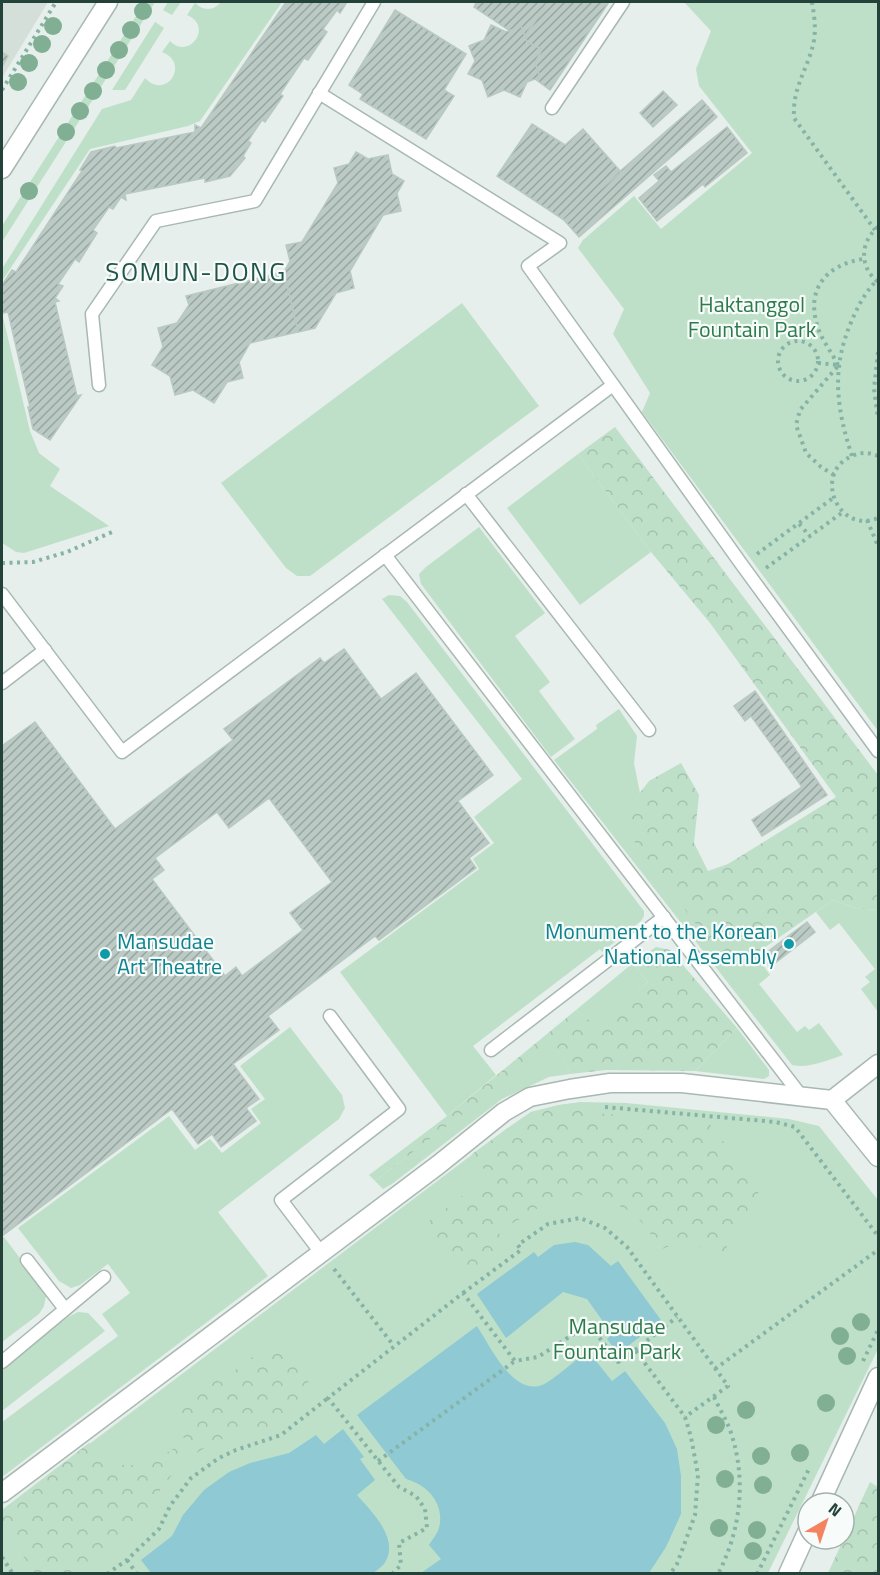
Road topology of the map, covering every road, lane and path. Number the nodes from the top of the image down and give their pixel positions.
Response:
1 (56, 2) edge
2 (108, 2) edge
3 (374, 2) edge
4 (622, 2) edge
5 (812, 2) edge
6 (2, 90) edge
7 (319, 93) junction
8 (552, 108) dead end
9 (2, 168) edge
10 (877, 228) edge
11 (863, 259) junction
12 (877, 282) edge
13 (879, 352) edge
14 (818, 363) junction
15 (838, 365) junction
16 (99, 385) dead end
17 (613, 385) junction
18 (879, 418) edge
19 (852, 456) junction
20 (879, 456) edge
21 (834, 475) junction
22 (466, 494) junction
23 (833, 498) junction
24 (843, 512) junction
25 (879, 518) edge
26 (867, 520) junction
27 (799, 524) junction
28 (112, 532) dead end
29 (810, 536) junction
30 (879, 546) edge
31 (385, 555) junction
32 (2, 563) edge
33 (742, 565) junction
34 (752, 578) junction
35 (2, 594) edge
36 (45, 650) junction
37 (2, 683) edge
38 (650, 730) dead end
39 (879, 751) edge
40 (664, 917) junction
41 (330, 1016) dead end
42 (491, 1050) dead end
43 (879, 1064) edge
44 (802, 1097) junction
45 (832, 1100) junction
46 (600, 1107) dead end
47 (879, 1157) edge
48 (879, 1236) edge
49 (879, 1250) edge
50 (322, 1254) junction
51 (27, 1260) dead end
52 (344, 1264) dead end
53 (335, 1271) junction
54 (104, 1278) dead end
55 (326, 1278) dead end
56 (463, 1293) junction
57 (65, 1309) junction
58 (677, 1317) junction
59 (394, 1347) junction
60 (635, 1350) junction
61 (515, 1361) junction
62 (2, 1362) edge
63 (715, 1369) junction
64 (879, 1377) edge
65 (714, 1397) junction
66 (328, 1398) junction
67 (685, 1417) junction
68 (378, 1461) junction
69 (826, 1491) edge
70 (2, 1493) edge
71 (798, 1551) edge
72 (2, 1557) edge
73 (127, 1560) junction
74 (13, 1574) edge
75 (107, 1574) edge
76 (137, 1574) edge
77 (392, 1574) edge
78 (670, 1574) edge
79 (718, 1574) edge
80 (788, 1574) edge

1 - 6 path
2 - 9 street
3 - 7 lane
4 - 8 lane
5 - 10 path
7 - 16 lane
7 - 17 lane
10 - 11 path
11 - 12 path
11 - 15 path
12 - 15 path
13 - 18 path
14 - 14 path
14 - 15 path
15 - 19 path
15 - 21 path
17 - 22 lane
17 - 33 lane
19 - 20 path
19 - 21 path
21 - 23 path
22 - 31 lane
22 - 38 lane
23 - 24 path
23 - 27 path
24 - 26 path
24 - 29 path
25 - 26 path
26 - 30 path
27 - 29 path
27 - 33 path
28 - 32 path
29 - 34 path
31 - 36 lane
31 - 40 lane
33 - 34 lane
34 - 39 lane
35 - 36 lane
36 - 37 lane
40 - 42 lane
40 - 44 lane
41 - 50 lane
43 - 45 street
44 - 45 street
44 - 50 street
45 - 47 street
46 - 48 path
49 - 63 path
50 - 53 path
50 - 70 street
51 - 57 lane
52 - 53 path
53 - 55 path
53 - 59 path
54 - 57 lane
56 - 58 path
56 - 59 path
56 - 61 path
57 - 62 lane
58 - 60 path
58 - 63 path
59 - 66 path
60 - 61 path
60 - 67 path
61 - 68 path
63 - 65 path
64 - 69 street
65 - 67 path
65 - 79 path
66 - 68 path
66 - 73 path
67 - 78 path
68 - 77 path
71 - 80 street
72 - 74 path
73 - 75 path
73 - 76 path

